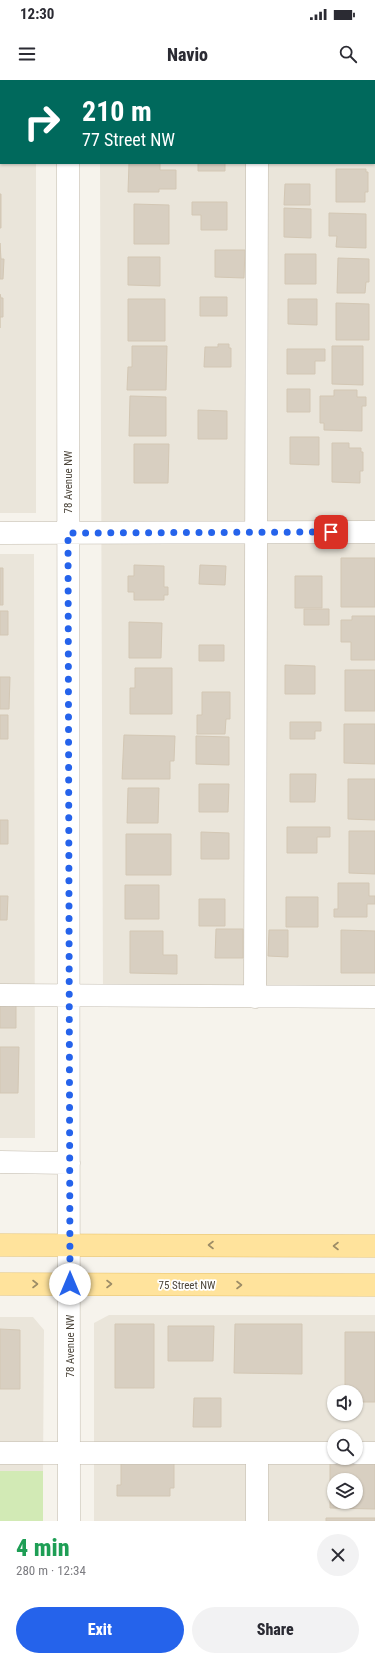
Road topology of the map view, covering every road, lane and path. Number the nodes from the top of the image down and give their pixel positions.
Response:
1 (68, 164) edge
2 (257, 164) edge
3 (375, 532) edge
4 (0, 533) edge
5 (68, 533) junction
6 (257, 533) junction
7 (0, 995) edge
8 (69, 995) junction
9 (255, 997) junction
10 (375, 997) edge
11 (0, 1162) edge
12 (69, 1163) junction
13 (0, 1245) edge
14 (70, 1245) junction
15 (375, 1246) edge
16 (0, 1284) edge
17 (70, 1284) junction
18 (375, 1285) edge
19 (69, 1452) junction
20 (0, 1453) edge
21 (257, 1453) junction
22 (327, 1453) edge
23 (363, 1453) edge
24 (375, 1453) edge
25 (69, 1521) edge
26 (257, 1521) edge

1 - 5 street, 78 Avenue NW
2 - 6 street
3 - 6 street
4 - 5 street
5 - 6 street
5 - 8 street, 78 Avenue NW
6 - 9 street
7 - 8 street
8 - 9 street
8 - 12 street, 78 Avenue NW
9 - 10 street
11 - 12 street
12 - 14 street, 78 Avenue NW
13 - 14 main road
15 -> 14 main road
14 - 17 street, 78 Avenue NW
16 -> 17 main road, 75 Street NW
17 -> 18 main road, 75 Street NW
17 - 19 street, 78 Avenue NW
19 - 20 street
19 - 21 street
19 - 25 street, 78 Avenue NW
21 - 22 street
21 - 26 street
23 - 24 street

